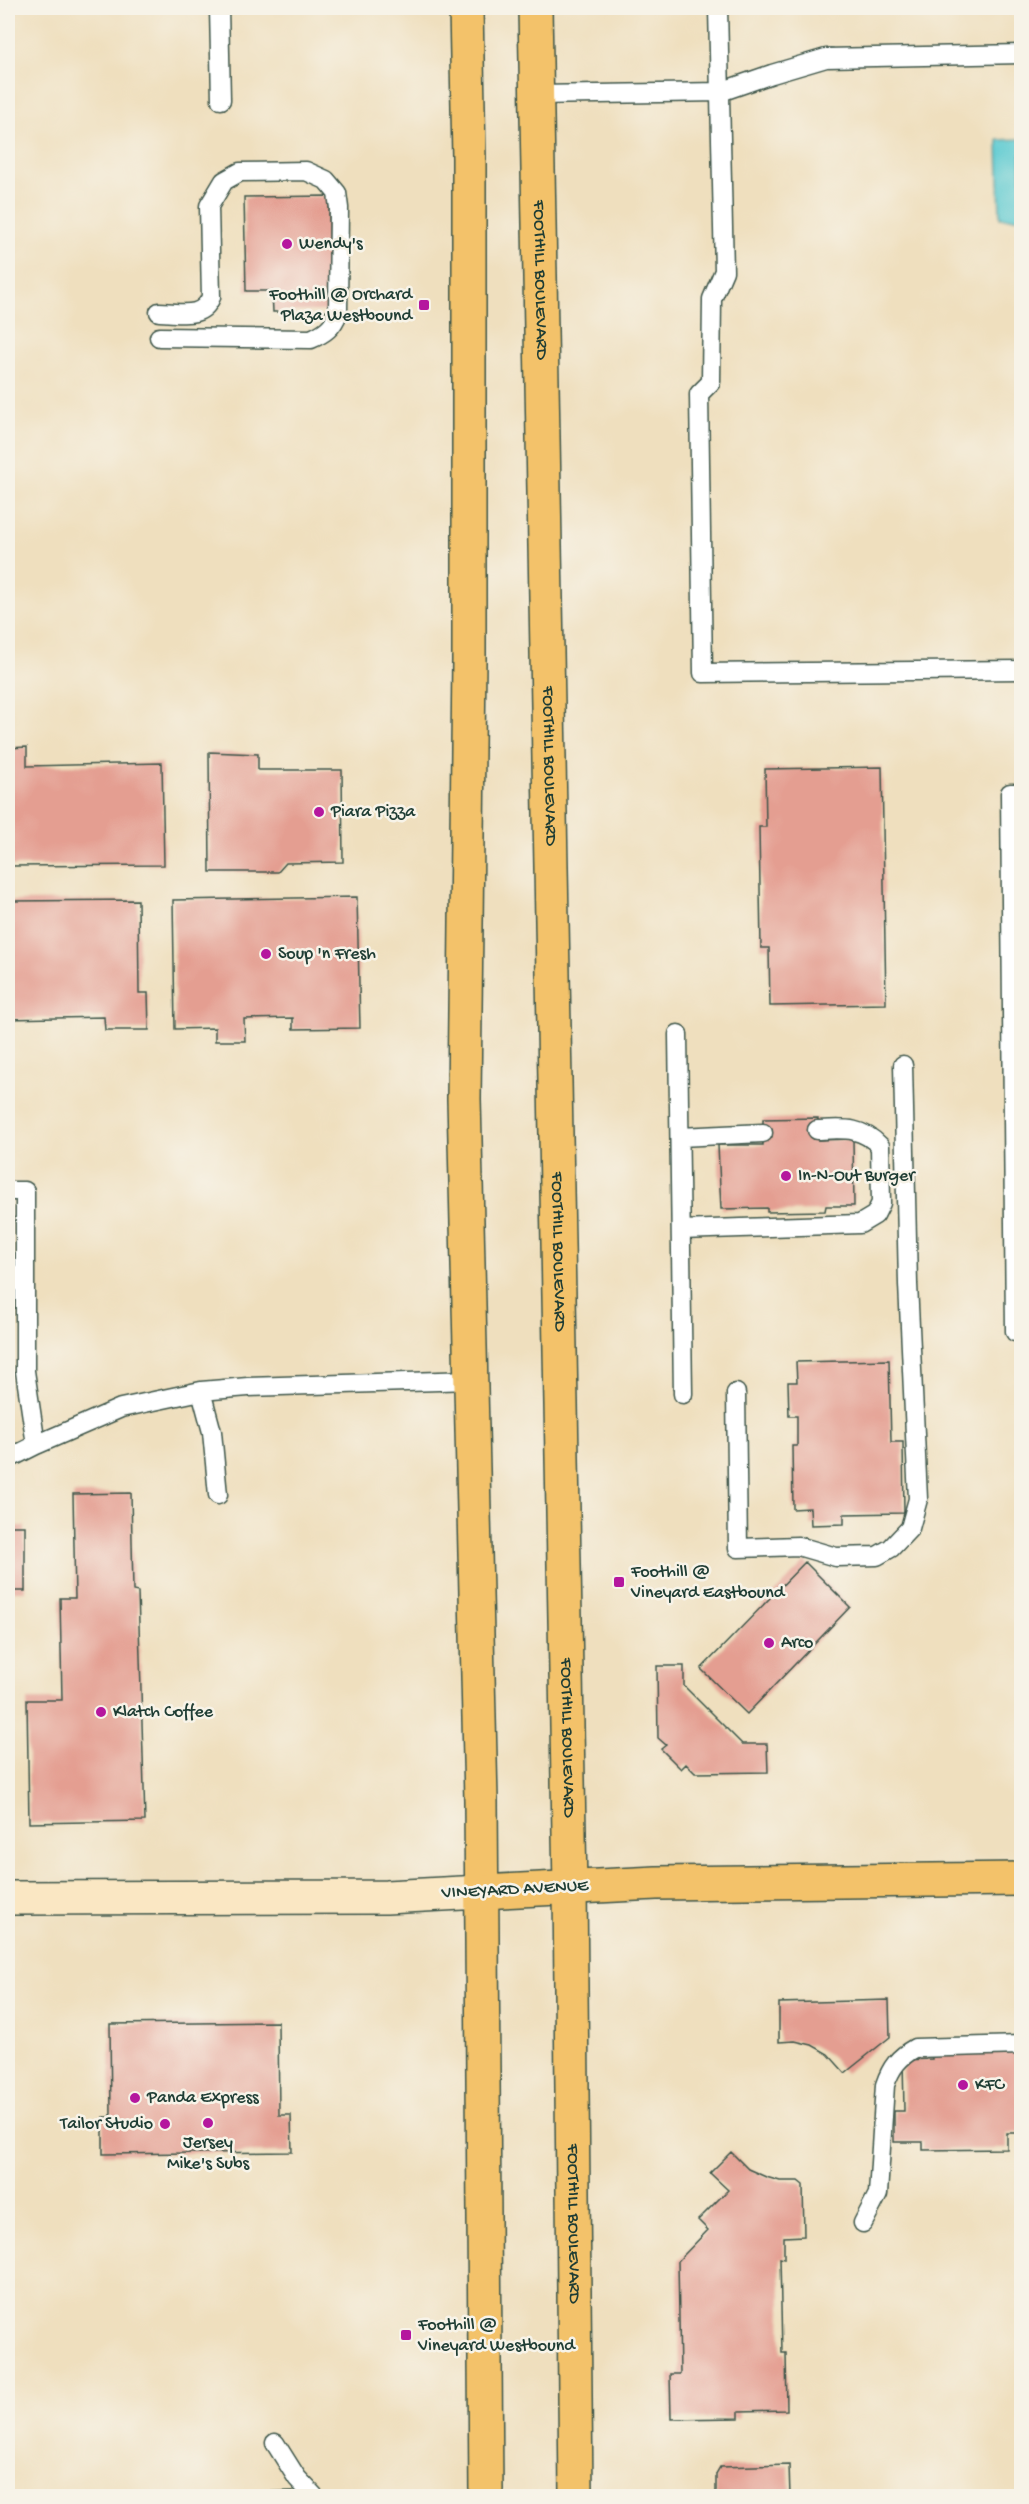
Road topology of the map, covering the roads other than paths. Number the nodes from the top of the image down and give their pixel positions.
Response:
1 (219, 8) edge
2 (466, 8) edge
3 (536, 8) edge
4 (718, 8) edge
5 (1022, 54) edge
6 (720, 92) junction
7 (537, 95) junction
8 (221, 100) dead end
9 (159, 312) dead end
10 (159, 337) dead end
11 (1022, 670) edge
12 (1022, 793) edge
13 (678, 1034) dead end
14 (903, 1065) dead end
15 (817, 1130) dead end
16 (763, 1133) dead end
17 (680, 1137) junction
18 (8, 1191) edge
19 (681, 1230) junction
20 (1022, 1332) edge
21 (471, 1380) junction
22 (201, 1391) junction
23 (735, 1393) dead end
24 (683, 1394) dead end
25 (36, 1445) junction
26 (8, 1459) edge
27 (218, 1495) dead end
28 (1022, 1880) edge
29 (570, 1887) junction
30 (481, 1892) junction
31 (8, 1898) edge
32 (1022, 2045) edge
33 (863, 2223) dead end
34 (275, 2443) dead end
35 (315, 2496) edge
36 (486, 2496) edge
37 (576, 2496) edge

1 - 8 lane
2 - 21 main road
3 - 7 main road, FOOTHILL BOULEVARD
4 - 6 lane
5 - 6 lane
6 - 7 lane
6 - 11 lane
7 - 29 main road, FOOTHILL BOULEVARD
9 - 10 lane
12 - 20 lane
13 - 17 lane
14 - 23 lane
15 - 19 lane
16 - 17 lane
17 - 19 lane
18 - 25 lane
19 - 24 lane
21 - 22 lane
21 - 30 main road
22 - 25 lane
22 - 27 lane
25 - 26 lane
28 - 29 main road, VINEYARD AVENUE
29 - 30 main road, VINEYARD AVENUE
29 - 37 main road, FOOTHILL BOULEVARD
30 - 31 main road, VINEYARD AVENUE
30 - 36 main road
32 - 33 lane
34 - 35 lane

